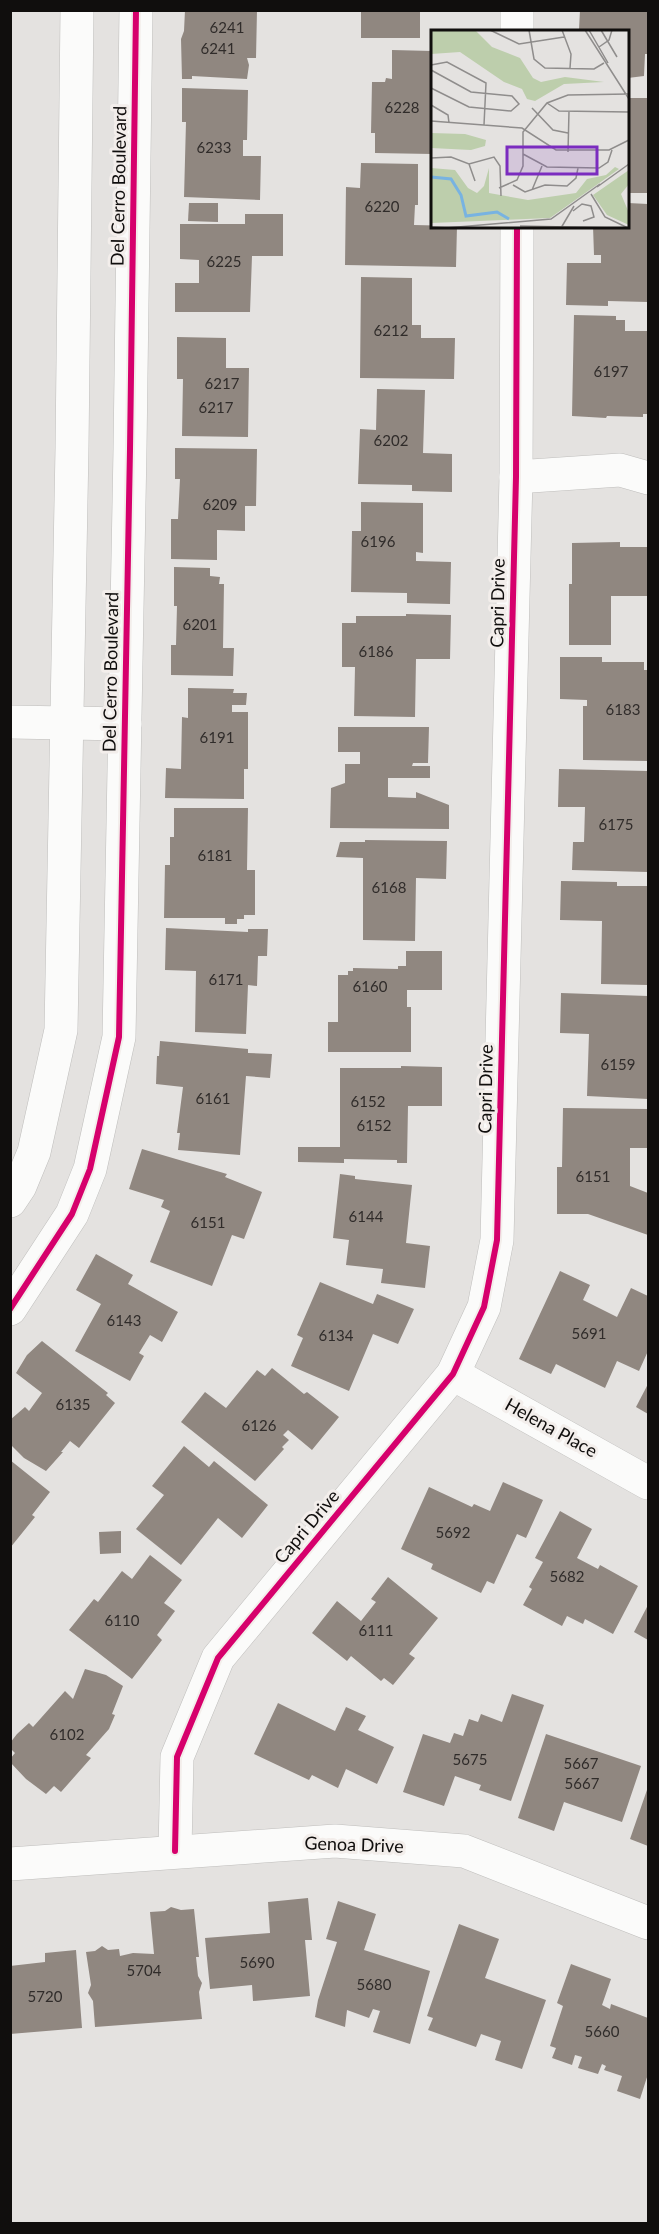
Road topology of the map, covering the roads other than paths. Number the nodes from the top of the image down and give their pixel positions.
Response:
1 (77, 10) edge
2 (136, 10) edge
3 (518, 10) edge
4 (517, 30) edge
5 (517, 228) edge
6 (516, 477) junction
7 (648, 478) edge
8 (10, 722) edge
9 (67, 723) junction
10 (125, 724) junction
11 (10, 1200) edge
12 (10, 1309) edge
13 (453, 1374) junction
14 (648, 1483) edge
15 (175, 1851) junction
16 (10, 1864) edge
17 (648, 1923) edge

1 - 9 street
2 - 10 street, Del Cerro Boulevard
3 - 4 street
5 - 6 street, Capri Drive
6 - 7 street
6 - 13 street, Capri Drive
8 - 9 street
9 - 10 street
9 - 11 street
10 - 12 street, Del Cerro Boulevard
13 - 14 street, Helena Place
13 - 15 street, Capri Drive
15 - 16 street, Genoa Drive
15 - 17 street, Genoa Drive

